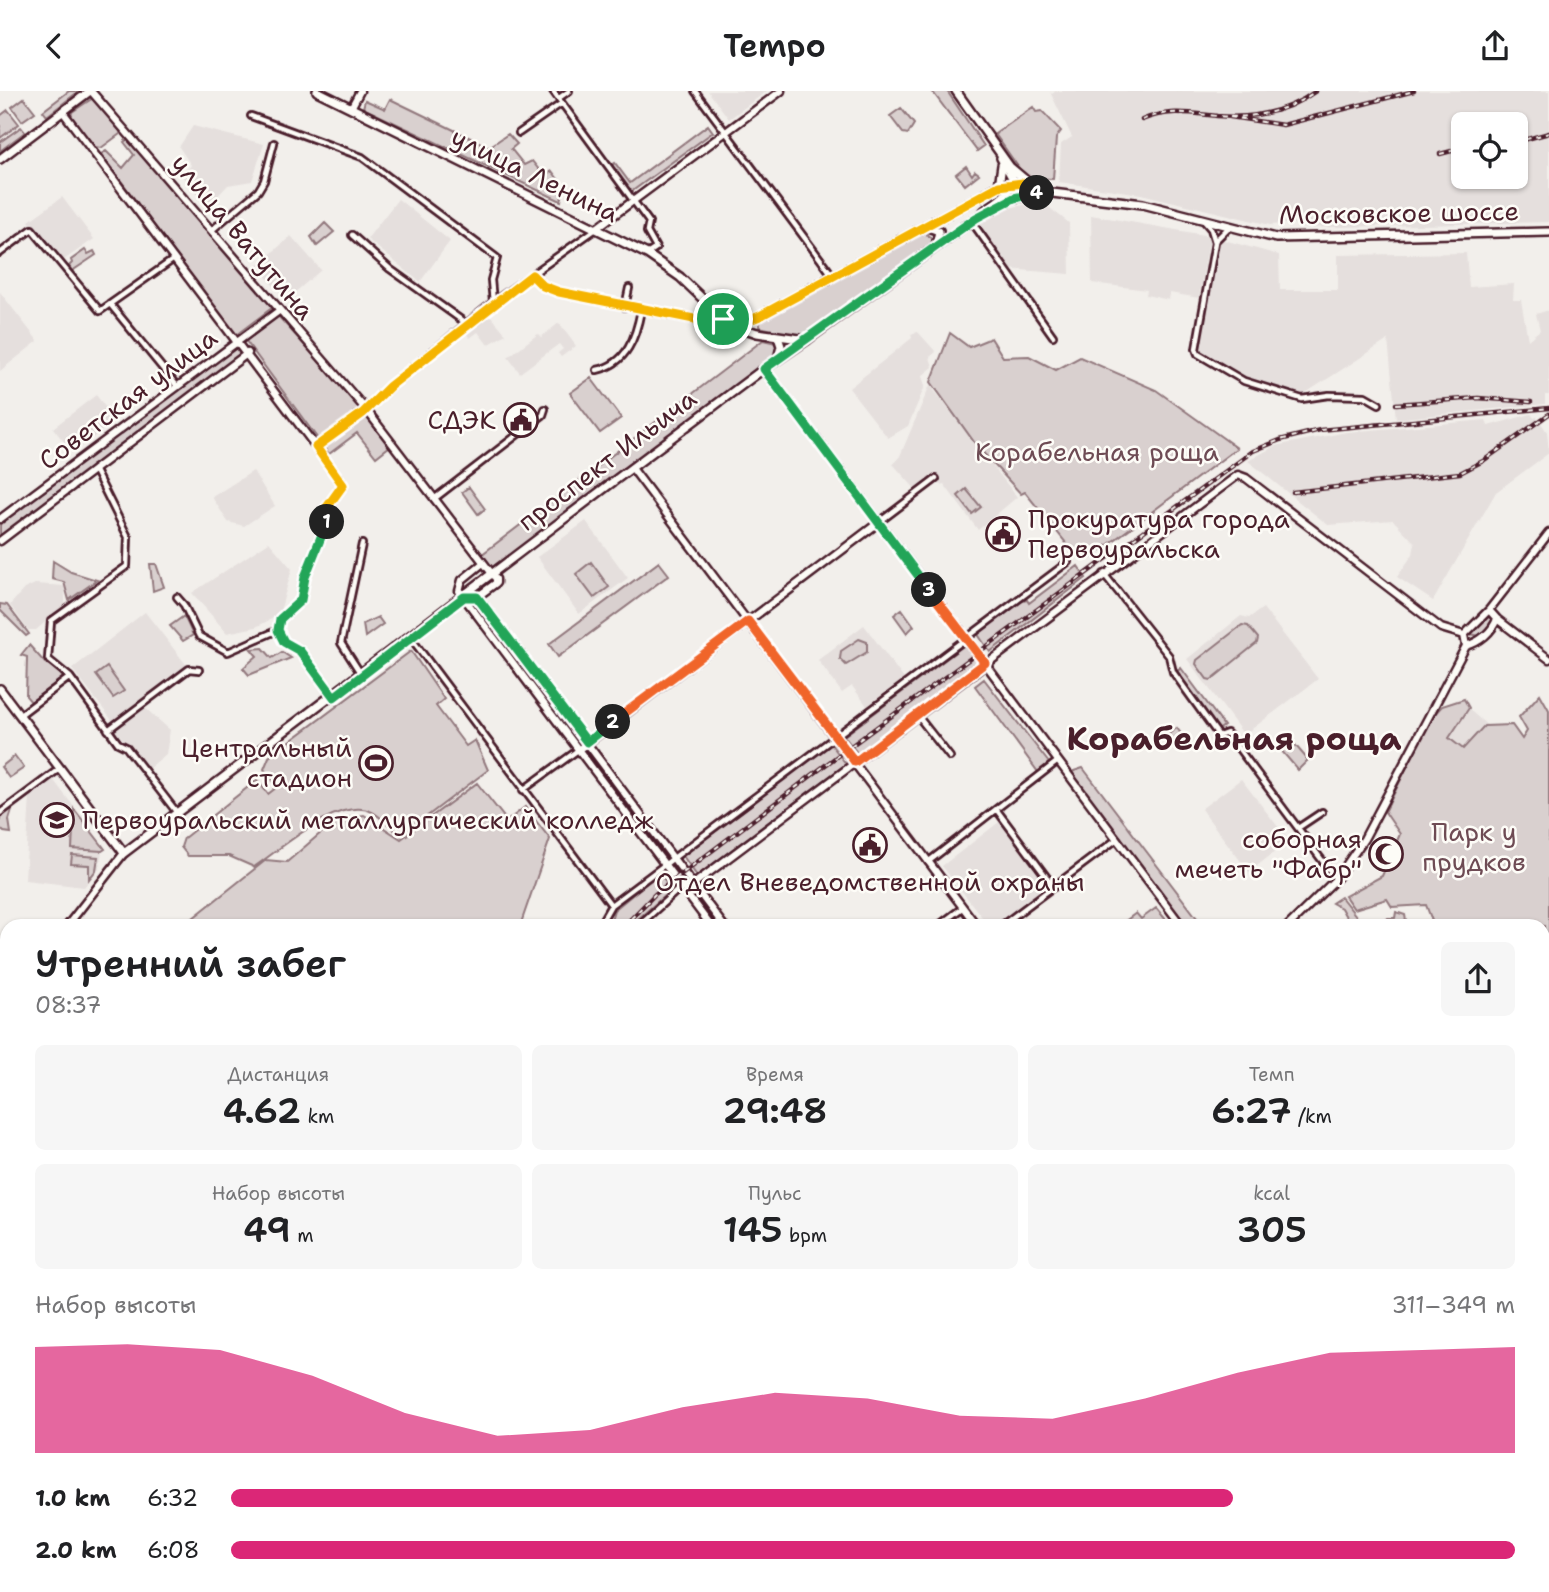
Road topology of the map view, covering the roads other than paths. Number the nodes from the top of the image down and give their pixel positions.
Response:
1 (90, 91) edge
2 (317, 91) edge
3 (360, 91) edge
4 (553, 91) edge
5 (569, 91) edge
6 (695, 91) edge
7 (781, 91) edge
8 (956, 91) edge
9 (560, 101) junction
10 (351, 108) junction
11 (64, 112) junction
12 (251, 116) dead end
13 (726, 131) junction
14 (519, 134) dead end
15 (274, 143) dead end
16 (1000, 154) junction
17 (0, 159) edge
18 (1010, 167) junction
19 (1013, 183) junction
20 (999, 186) junction
21 (1044, 192) junction
22 (1022, 195) junction
23 (634, 200) junction
24 (973, 220) junction
25 (1205, 222) junction
26 (924, 226) junction
27 (598, 227) junction
28 (1229, 227) junction
29 (212, 230) junction
30 (1549, 232) edge
31 (352, 235) dead end
32 (1215, 242) junction
33 (936, 246) junction
34 (0, 253) edge
35 (647, 254) junction
36 (175, 258) junction
37 (532, 275) junction
38 (833, 276) junction
39 (629, 288) dead end
40 (494, 302) junction
41 (110, 304) junction
42 (625, 307) junction
43 (280, 310) junction
44 (641, 310) junction
45 (760, 316) junction
46 (720, 317) junction
47 (467, 324) junction
48 (739, 328) junction
49 (757, 333) junction
50 (1053, 336) dead end
51 (778, 337) junction
52 (807, 340) junction
53 (237, 341) junction
54 (248, 353) junction
55 (777, 359) junction
56 (764, 369) junction
57 (597, 370) dead end
58 (177, 386) junction
59 (1379, 404) dead end
60 (545, 409) dead end
61 (366, 410) junction
62 (316, 447) junction
63 (632, 468) junction
64 (94, 469) junction
65 (936, 479) dead end
66 (435, 499) junction
67 (0, 519) edge
68 (878, 523) junction
69 (1549, 533) edge
70 (0, 541) edge
71 (362, 544) dead end
72 (483, 562) junction
73 (1068, 562) dead end
74 (492, 574) junction
75 (1104, 574) junction
76 (475, 594) junction
77 (177, 597) dead end
78 (464, 597) junction
79 (1489, 610) junction
80 (1497, 619) junction
81 (748, 621) junction
82 (278, 630) junction
83 (1464, 635) junction
84 (411, 638) junction
85 (966, 638) junction
86 (1466, 646) junction
87 (1549, 659) edge
88 (985, 663) junction
89 (199, 670) dead end
90 (362, 675) junction
91 (70, 677) junction
92 (0, 689) edge
93 (334, 697) junction
94 (917, 715) junction
95 (20, 716) junction
96 (108, 730) junction
97 (835, 737) junction
98 (587, 742) junction
99 (578, 750) junction
100 (950, 757) dead end
101 (1058, 761) junction
102 (855, 762) junction
103 (59, 769) junction
104 (523, 790) junction
105 (996, 809) junction
106 (1322, 812) dead end
107 (0, 813) edge
108 (178, 815) junction
109 (1298, 828) junction
110 (1117, 839) junction
111 (122, 850) junction
112 (674, 858) junction
113 (927, 862) junction
114 (664, 865) junction
115 (1336, 879) junction
116 (693, 884) junction
117 (1054, 887) junction
118 (682, 888) junction
119 (611, 905) junction
120 (962, 908) junction
121 (72, 919) edge
122 (603, 919) edge
123 (646, 919) edge
124 (706, 919) edge
125 (719, 919) edge
126 (947, 919) edge
127 (971, 919) edge
128 (1011, 919) edge
129 (1177, 919) edge
130 (1295, 919) edge

1 - 11 main road
1 - 29 street, улица Ватутина
2 - 10 main road, улица Ленина
3 - 10 street
4 - 9 street
5 - 9 street
6 - 13 street
7 - 13 street
8 - 16 main road
9 - 14 street
9 - 23 street
10 - 27 main road, улица Ленина
11 - 17 main road
11 - 36 street
12 - 40 street
13 - 23 street
13 - 38 street
15 - 29 street
16 - 18 main road
16 - 19 main road
16 - 20 main road
18 - 19 main road
18 - 21 main road
19 - 20 main road
19 - 21 main road
19 - 22 main road
19 - 24 main road, проспект Ильича
20 - 26 main road
21 - 22 main road, проспект Ильича
21 - 25 main road, Московское шоссе
22 - 24 main road, проспект Ильича
23 - 27 street
23 - 35 street
24 - 33 main road, проспект Ильича
24 - 50 street
25 - 28 main road, Московское шоссе
25 - 32 street
26 - 33 main road
26 - 38 main road
27 - 35 main road, улица Ленина
27 - 37 street
28 - 30 main road, Московское шоссе
28 - 32 street
29 - 43 street, улица Ватутина
31 - 47 street
32 - 59 street
33 - 52 main road, проспект Ильича
34 - 41 street
35 - 46 main road, улица Ленина
36 - 41 street
36 - 53 street
37 - 40 street
37 - 42 street, улица Ленина
38 - 45 main road
39 - 42 street
40 - 47 street
41 - 58 street
42 - 44 street, улица Ленина
43 - 53 street, Советская улица
43 - 61 street, улица Ватутина
44 - 48 street, улица Ленина
44 - 57 street
45 - 46 main road
45 - 49 main road
46 - 48 main road, улица Ленина
47 - 61 street
48 - 49 main road, улица Ленина
49 - 51 main road, улица Ленина
51 - 52 main road, улица Ленина
51 - 55 main road
52 - 55 main road, проспект Ильича
53 - 54 street
53 - 58 street, Советская улица
54 - 62 street
54 - 64 street, Советская улица
55 - 56 main road, проспект Ильича
56 - 63 main road, проспект Ильича
56 - 68 street
58 - 67 street, Советская улица
60 - 66 street
61 - 62 street
61 - 66 street, улица Ватутина
62 - 82 street
63 - 74 main road, проспект Ильича
63 - 81 street
64 - 70 street, Советская улица
64 - 91 street
65 - 68 street
66 - 72 street, улица Ватутина
68 - 81 street
68 - 85 street
69 - 79 street
71 - 90 street
72 - 74 street, улица Ватутина
72 - 78 street
73 - 85 street
74 - 76 main road, проспект Ильича
75 - 83 street
75 - 88 street
75 - 109 street
76 - 78 main road, проспект Ильича
76 - 98 street
77 - 82 street
78 - 84 main road, проспект Ильича
78 - 99 street
79 - 80 street
79 - 83 street
80 - 86 street
80 - 87 street
81 - 97 street
81 - 98 street
82 - 93 street
83 - 86 street
84 - 90 main road, проспект Ильича
84 - 104 street
85 - 88 street
85 - 97 street
86 - 115 street
88 - 94 street
88 - 101 street
89 - 96 street
90 - 93 main road, проспект Ильича
91 - 95 street
91 - 96 street
92 - 95 main road
93 - 108 main road, проспект Ильича
94 - 100 street
94 - 102 street
95 - 103 main road
96 - 108 street
97 - 102 street
97 - 112 street
98 - 99 street
98 - 112 street
99 - 104 street
99 - 114 street
101 - 105 street
101 - 110 street
102 - 113 street
102 - 116 street
103 - 107 street
103 - 111 main road
104 - 119 street
105 - 113 street
105 - 117 street
106 - 109 street
108 - 111 main road, проспект Ильича
109 - 115 street
110 - 117 street
110 - 129 street
111 - 121 street, проспект Ильича
112 - 114 street
112 - 116 street
113 - 120 street
114 - 118 street
114 - 119 street
115 - 130 street
116 - 118 street
116 - 125 street
117 - 128 street
118 - 123 street
118 - 124 street
119 - 122 street
120 - 126 street
120 - 127 street

